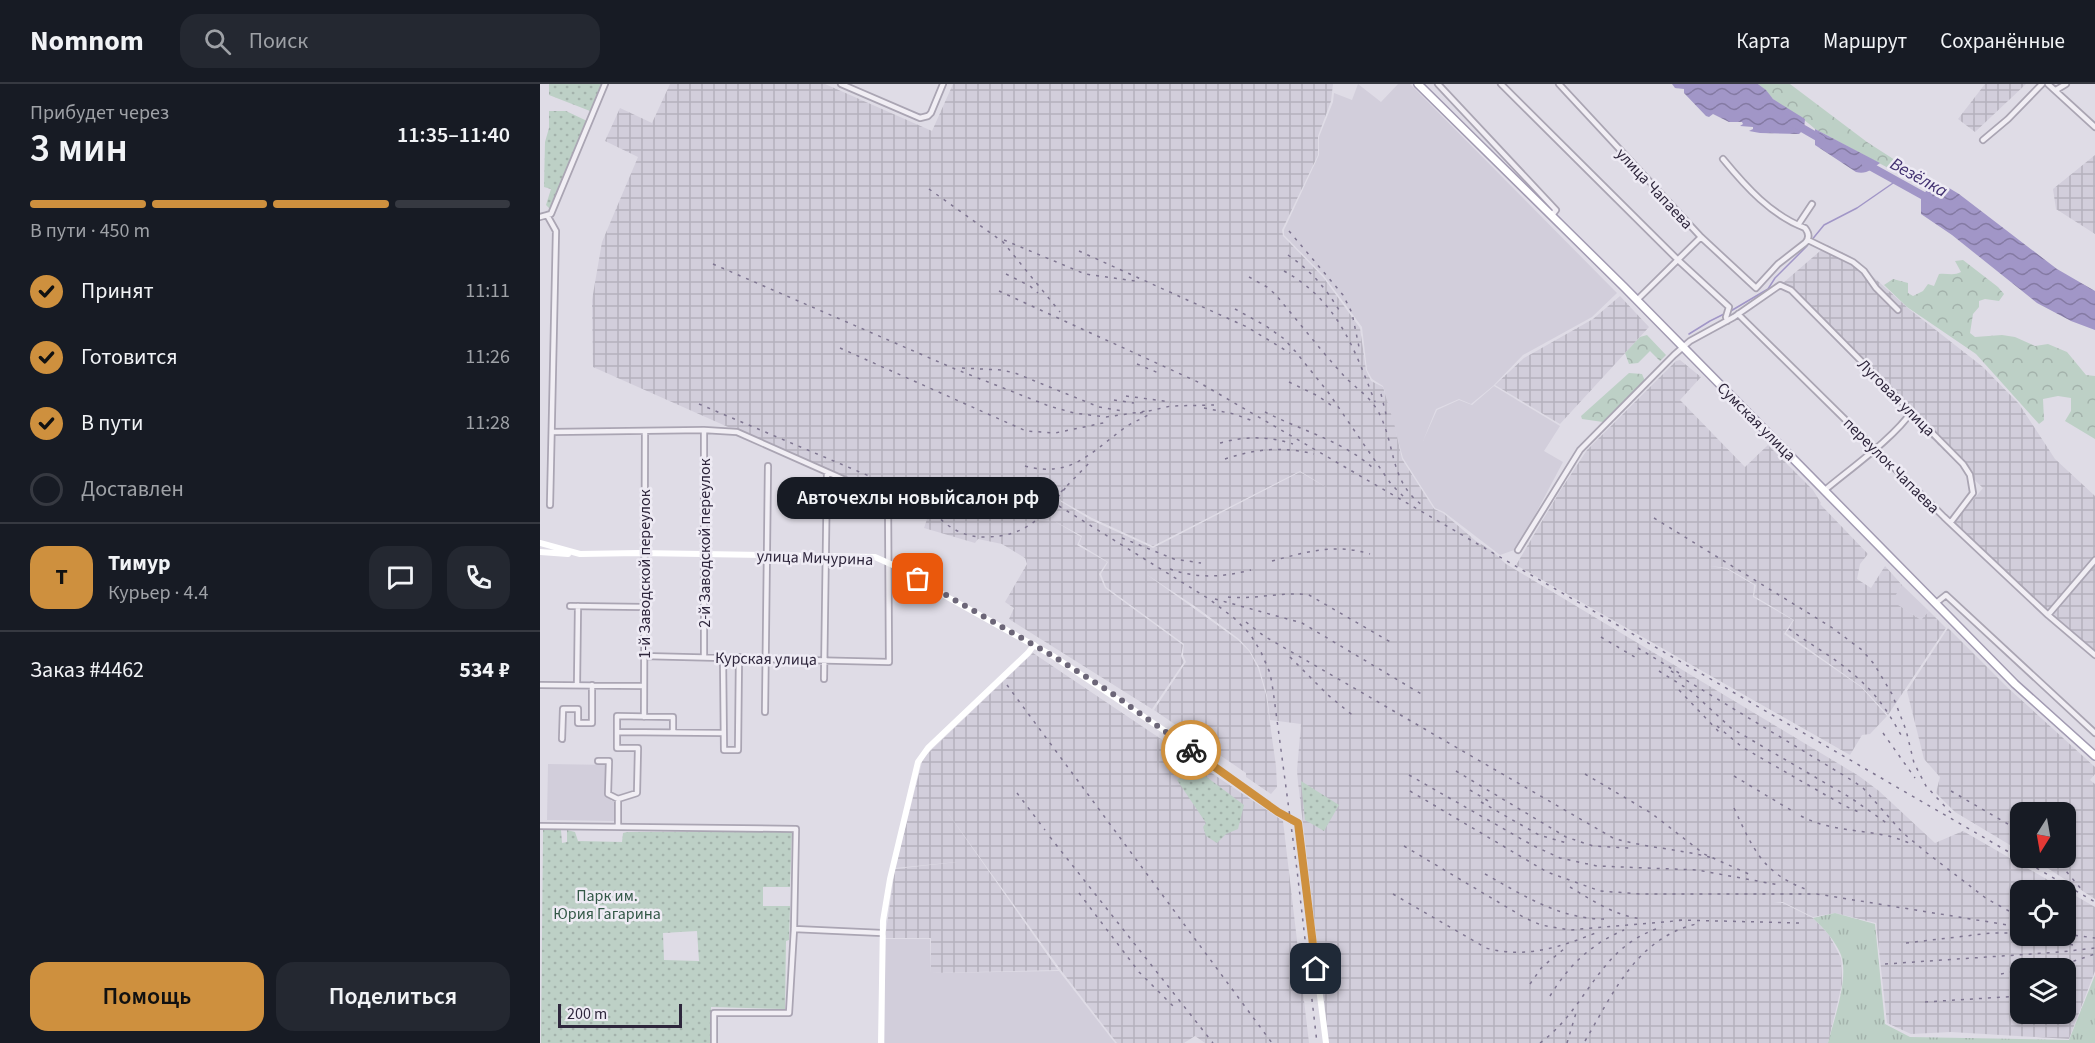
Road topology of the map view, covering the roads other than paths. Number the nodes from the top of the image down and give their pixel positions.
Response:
1 (605, 84) edge
2 (841, 84) edge
3 (943, 84) edge
4 (1418, 84) edge
5 (1438, 84) edge
6 (1500, 84) edge
7 (1559, 84) edge
8 (2042, 84) edge
9 (2048, 84) edge
10 (2066, 84) edge
11 (2056, 90) junction
12 (2095, 127) edge
13 (1483, 132) junction
14 (1475, 139) junction
15 (1983, 140) dead end
16 (1723, 159) dead end
17 (1812, 204) dead end
18 (547, 215) junction
19 (1552, 215) junction
20 (540, 217) edge
21 (1798, 225) junction
22 (1701, 237) junction
23 (1808, 240) junction
24 (1678, 260) junction
25 (1756, 288) junction
26 (1757, 299) junction
27 (1637, 300) junction
28 (1898, 310) dead end
29 (1738, 314) junction
30 (1727, 321) junction
31 (1683, 346) junction
32 (1912, 411) junction
33 (704, 430) junction
34 (645, 431) junction
35 (552, 432) junction
36 (1875, 448) junction
37 (768, 466) dead end
38 (827, 472) junction
39 (1825, 490) junction
40 (550, 505) dead end
41 (1951, 522) junction
42 (540, 543) edge
43 (1518, 550) dead end
44 (540, 552) edge
45 (580, 554) junction
46 (643, 554) junction
47 (704, 554) junction
48 (766, 555) junction
49 (825, 556) junction
50 (2095, 560) edge
51 (888, 562) junction
52 (1936, 603) junction
53 (570, 606) dead end
54 (578, 606) junction
55 (643, 607) junction
56 (2048, 615) junction
57 (1034, 645) junction
58 (2095, 655) edge
59 (643, 656) junction
60 (704, 657) junction
61 (723, 657) junction
62 (739, 657) junction
63 (766, 658) junction
64 (824, 660) junction
65 (824, 679) dead end
66 (540, 685) edge
67 (577, 685) junction
68 (592, 685) junction
69 (644, 686) junction
70 (578, 709) junction
71 (592, 709) junction
72 (765, 712) dead end
73 (644, 717) junction
74 (617, 732) junction
75 (673, 732) junction
76 (723, 733) junction
77 (2095, 733) edge
78 (562, 739) dead end
79 (2095, 756) edge
80 (598, 761) dead end
81 (618, 799) junction
82 (540, 826) edge
83 (618, 827) junction
84 (794, 929) junction
85 (882, 933) junction
86 (714, 1043) edge
87 (881, 1043) edge
88 (1326, 1043) edge

1 - 18 street
2 - 3 street
4 - 14 main road, Сумская улица
5 - 13 street
6 - 24 street
7 - 22 street, улица Чапаева
8 - 15 street
9 - 11 street
10 - 11 street
11 - 12 street
13 - 14 street
13 - 19 street
14 - 19 main road, Сумская улица
16 - 21 street
17 - 21 street
18 - 20 street
18 - 35 street
19 - 27 main road, Сумская улица
21 - 23 street
22 - 24 street
22 - 25 street, улица Чапаева
23 - 25 street
23 - 28 street
24 - 27 street
24 - 30 street
25 - 26 street
26 - 29 street
26 - 32 street, Луговая улица
27 - 31 main road, Сумская улица
29 - 30 street
29 - 36 street, переулок Чапаева
30 - 31 street
31 - 39 main road, Сумская улица
31 - 43 street
32 - 36 street
32 - 41 street, Луговая улица
33 - 34 street
33 - 38 street
33 - 47 street, 2-й Заводской переулок
34 - 35 street
34 - 46 street, 1-й Заводской переулок
35 - 40 street
36 - 39 street
36 - 41 street, переулок Чапаева
37 - 48 street
38 - 49 street
38 - 51 street
39 - 52 main road, Сумская улица
41 - 56 street, переулок Чапаева
42 - 45 street, улица Мичурина
44 - 45 street
45 - 46 street, улица Мичурина
46 - 47 street, улица Мичурина
46 - 55 street, 1-й Заводской переулок
47 - 48 street, улица Мичурина
47 - 60 street, 2-й Заводской переулок
48 - 49 street, улица Мичурина
48 - 63 street
49 - 51 street, улица Мичурина
49 - 64 street
50 - 56 street
51 - 57 street, улица Мичурина
51 - 64 street, Курская улица
52 - 77 street
52 - 79 main road, Сумская улица
53 - 54 street
54 - 55 street
54 - 67 street
55 - 59 street, 1-й Заводской переулок
56 - 58 street, переулок Чапаева
57 - 85 street
57 - 88 street, улица Мичурина
59 - 60 street, Курская улица
59 - 69 street, 1-й Заводской переулок
60 - 61 street, Курская улица
61 - 62 street, Курская улица
61 - 76 street
62 - 63 street, Курская улица
62 - 76 street
63 - 64 street, Курская улица
63 - 72 street
64 - 65 street
66 - 67 street
67 - 68 street
68 - 69 street
68 - 71 street
69 - 73 street, 1-й Заводской переулок
70 - 71 street
70 - 71 street
70 - 78 street
73 - 74 street
73 - 75 street
74 - 75 street
74 - 81 street
75 - 76 street
80 - 81 street
81 - 83 street
82 - 83 street
83 - 84 street
84 - 85 street
84 - 86 street
85 - 87 street

